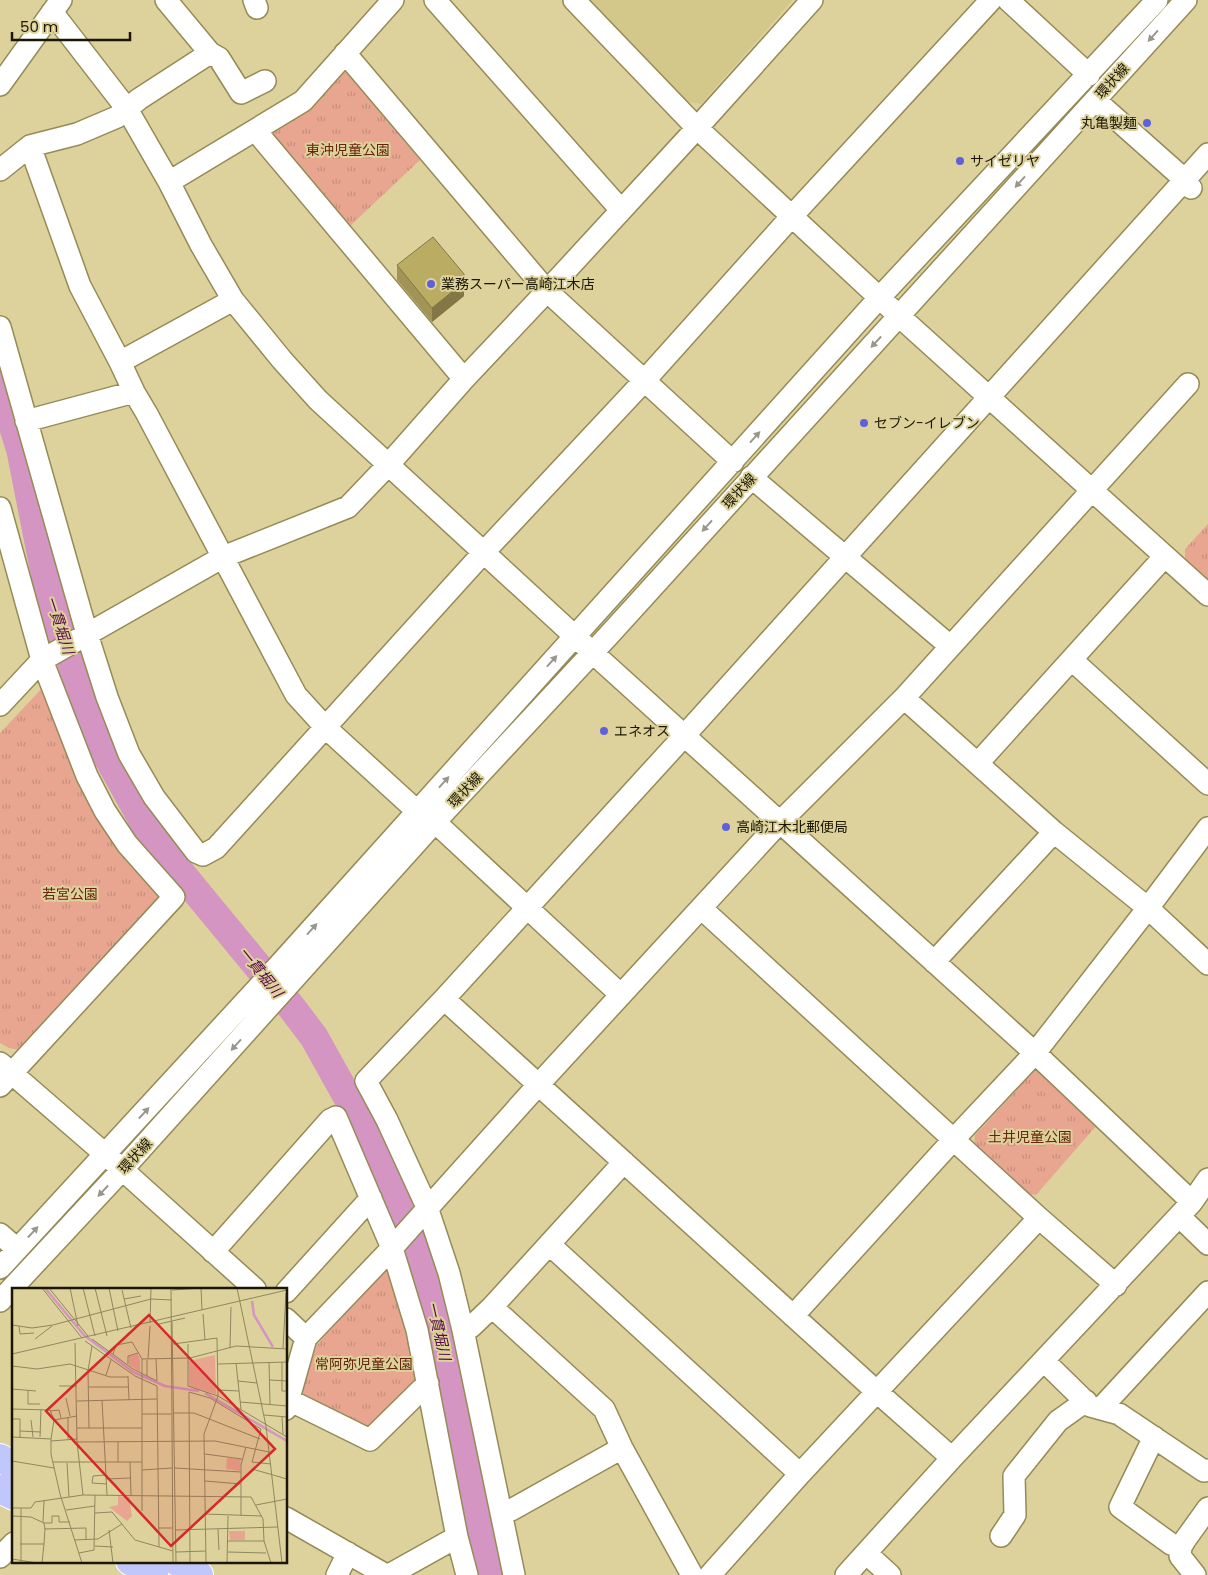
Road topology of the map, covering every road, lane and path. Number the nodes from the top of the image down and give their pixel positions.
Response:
1 (166, 0) edge
2 (393, 0) edge
3 (435, 0) edge
4 (574, 0) edge
5 (811, 0) edge
6 (991, 0) edge
7 (1008, 0) edge
8 (1157, 0) edge
9 (1186, 0) edge
10 (56, 6) edge
11 (344, 53) junction
12 (210, 54) junction
13 (1089, 75) junction
14 (265, 81) dead end
15 (0, 85) edge
16 (1095, 100) junction
17 (127, 109) junction
18 (697, 128) junction
19 (255, 130) junction
20 (30, 146) junction
21 (1208, 154) edge
22 (0, 170) edge
23 (169, 182) junction
24 (1187, 184) junction
25 (621, 210) junction
26 (792, 216) junction
27 (547, 291) junction
28 (880, 298) junction
29 (233, 300) junction
30 (899, 316) junction
31 (0, 327) edge
32 (120, 362) junction
33 (464, 379) junction
34 (645, 380) junction
35 (1188, 384) dead end
36 (134, 392) junction
37 (990, 397) junction
38 (26, 422) junction
39 (732, 462) junction
40 (389, 464) junction
41 (751, 477) junction
42 (1093, 491) junction
43 (0, 508) edge
44 (484, 552) junction
45 (846, 556) junction
46 (1165, 556) junction
47 (223, 557) junction
48 (1208, 595) edge
49 (87, 634) junction
50 (575, 635) junction
51 (950, 646) junction
52 (593, 653) junction
53 (42, 660) junction
54 (1072, 660) junction
55 (2, 698) edge
56 (904, 698) junction
57 (326, 728) junction
58 (684, 736) junction
59 (978, 763) junction
60 (1208, 784) edge
61 (426, 817) junction
62 (780, 822) junction
63 (1208, 828) edge
64 (1054, 832) junction
65 (527, 908) junction
66 (701, 908) junction
67 (1148, 908) junction
68 (934, 962) junction
69 (1208, 964) edge
70 (621, 995) junction
71 (444, 999) junction
72 (1035, 1053) junction
73 (4, 1074) edge
74 (539, 1084) junction
75 (954, 1139) junction
76 (105, 1154) junction
77 (624, 1162) junction
78 (122, 1170) junction
79 (1208, 1179) edge
80 (371, 1198) junction
81 (427, 1208) junction
82 (1186, 1209) junction
83 (1039, 1218) junction
84 (0, 1234) edge
85 (549, 1244) junction
86 (1208, 1244) edge
87 (392, 1247) junction
88 (17, 1250) junction
89 (213, 1252) junction
90 (0, 1268) edge
91 (1116, 1285) junction
92 (12, 1288) edge
93 (12, 1288) edge
94 (254, 1288) edge
95 (288, 1290) edge
96 (1208, 1292) edge
97 (0, 1301) edge
98 (492, 1307) junction
99 (793, 1316) junction
100 (288, 1321) edge
101 (463, 1330) junction
102 (306, 1338) junction
103 (1044, 1361) junction
104 (428, 1383) junction
105 (876, 1391) junction
106 (288, 1401) edge
107 (288, 1405) edge
108 (1093, 1405) junction
109 (1154, 1437) junction
110 (622, 1448) junction
111 (0, 1458) edge
112 (952, 1458) junction
113 (12, 1465) edge
114 (1208, 1470) edge
115 (800, 1474) junction
116 (0, 1489) edge
117 (12, 1495) edge
118 (1208, 1508) edge
119 (502, 1513) junction
120 (288, 1519) edge
121 (1001, 1536) dead end
122 (457, 1537) junction
123 (12, 1545) edge
124 (1181, 1547) junction
125 (866, 1553) junction
126 (348, 1554) junction
127 (0, 1557) edge
128 (132, 1562) edge
129 (178, 1562) edge
130 (154, 1575) edge
131 (199, 1575) edge
132 (337, 1575) edge
133 (387, 1575) edge
134 (466, 1575) edge
135 (514, 1575) edge
136 (692, 1575) edge
137 (710, 1575) edge
138 (846, 1575) edge
139 (890, 1575) edge
140 (1195, 1575) edge

1 - 12 street
2 - 11 street
3 - 25 street
4 - 18 street
5 - 18 street
6 - 26 street
7 - 13 street
8 - 13 street, 環状線
9 -> 16 street, 環状線
10 - 15 street
10 - 17 street
11 - 19 street
11 - 27 street
12 - 14 street
12 - 17 street
13 - 28 street, 環状線
16 - 24 street
16 -> 30 street, 環状線
17 - 20 street
17 - 23 street
18 - 25 street
18 - 26 street
19 - 23 street
19 - 33 street
20 - 22 street
20 - 32 street
21 - 24 street
23 - 29 street
24 - 37 street
25 - 27 street
26 - 28 street
26 - 34 street
27 - 33 street
27 - 34 street
28 - 30 street
39 -> 28 street, 環状線
29 - 32 street
29 - 40 street
30 - 37 street
30 -> 41 street, 環状線
31 - 38 street
32 - 36 street
33 - 40 street
34 - 39 street
34 - 44 street
35 - 42 street
36 - 38 street
36 - 47 street
37 - 42 street
37 - 45 street
38 - 49 street
39 - 50 street, 環状線
40 - 44 street
40 - 47 street
41 - 45 street
41 -> 52 street, 環状線
42 - 46 street
42 - 51 street
43 - 53 street
44 - 50 street
44 - 57 street
45 - 51 street
45 - 58 street
46 - 48 street
46 - 54 street
47 - 49 street
47 - 57 street
49 - 53 street
49 - 57 street
50 - 52 street
61 -> 50 street, 環状線
51 - 56 street
52 - 58 street
52 - 61 street, 環状線
53 - 55 street
53 - 73 street
54 - 59 street
54 - 60 street
56 - 59 street
56 - 62 street
57 - 61 street
58 - 62 street
58 - 65 street
59 - 64 street
61 - 65 street
76 -> 61 street, 環状線
61 -> 78 street, 環状線
62 - 66 street
62 - 68 street
63 - 67 street
64 - 67 street
64 - 68 street
65 - 70 street
65 - 71 street
66 - 70 street
66 - 75 street
67 - 69 street
67 - 72 street
68 - 72 street
70 - 74 street
71 - 74 street
71 - 81 street
72 - 75 street
72 - 82 street
73 - 76 street
74 - 77 street
74 - 81 street
75 - 83 street
75 - 99 street
76 - 78 street
88 -> 76 street, 環状線
77 - 85 street
77 - 99 street
78 - 89 street
78 -> 92 street, 環状線
79 - 82 street
80 - 87 street
80 - 89 street
80 - 95 street
81 - 87 street
81 - 101 street
82 - 86 street
82 - 91 street
83 - 91 street
83 - 105 street
84 - 88 street
85 - 98 street
85 - 115 street
87 - 102 street
87 - 104 street
88 - 90 street, 環状線
89 - 94 street
91 - 103 street
93 -> 97 street, 環状線
96 - 108 street
98 - 101 street
98 - 110 street
99 - 105 street
100 - 102 street
101 - 119 street
102 - 106 street
103 - 108 street
103 - 112 street
104 - 107 street
104 - 122 street
105 - 112 street
105 - 115 street
108 - 109 street
108 - 121 street
109 - 114 street
109 - 124 street
110 - 119 street
110 - 136 street
111 - 113 main road
112 - 125 street
115 - 137 street
116 - 117 main road
118 - 124 street
119 - 135 street
120 - 126 street
122 - 133 street
122 - 134 street
123 - 127 street
124 - 140 street
125 - 138 street
125 - 139 street
126 - 132 street
126 - 133 street
128 - 130 main road
129 - 131 main road

